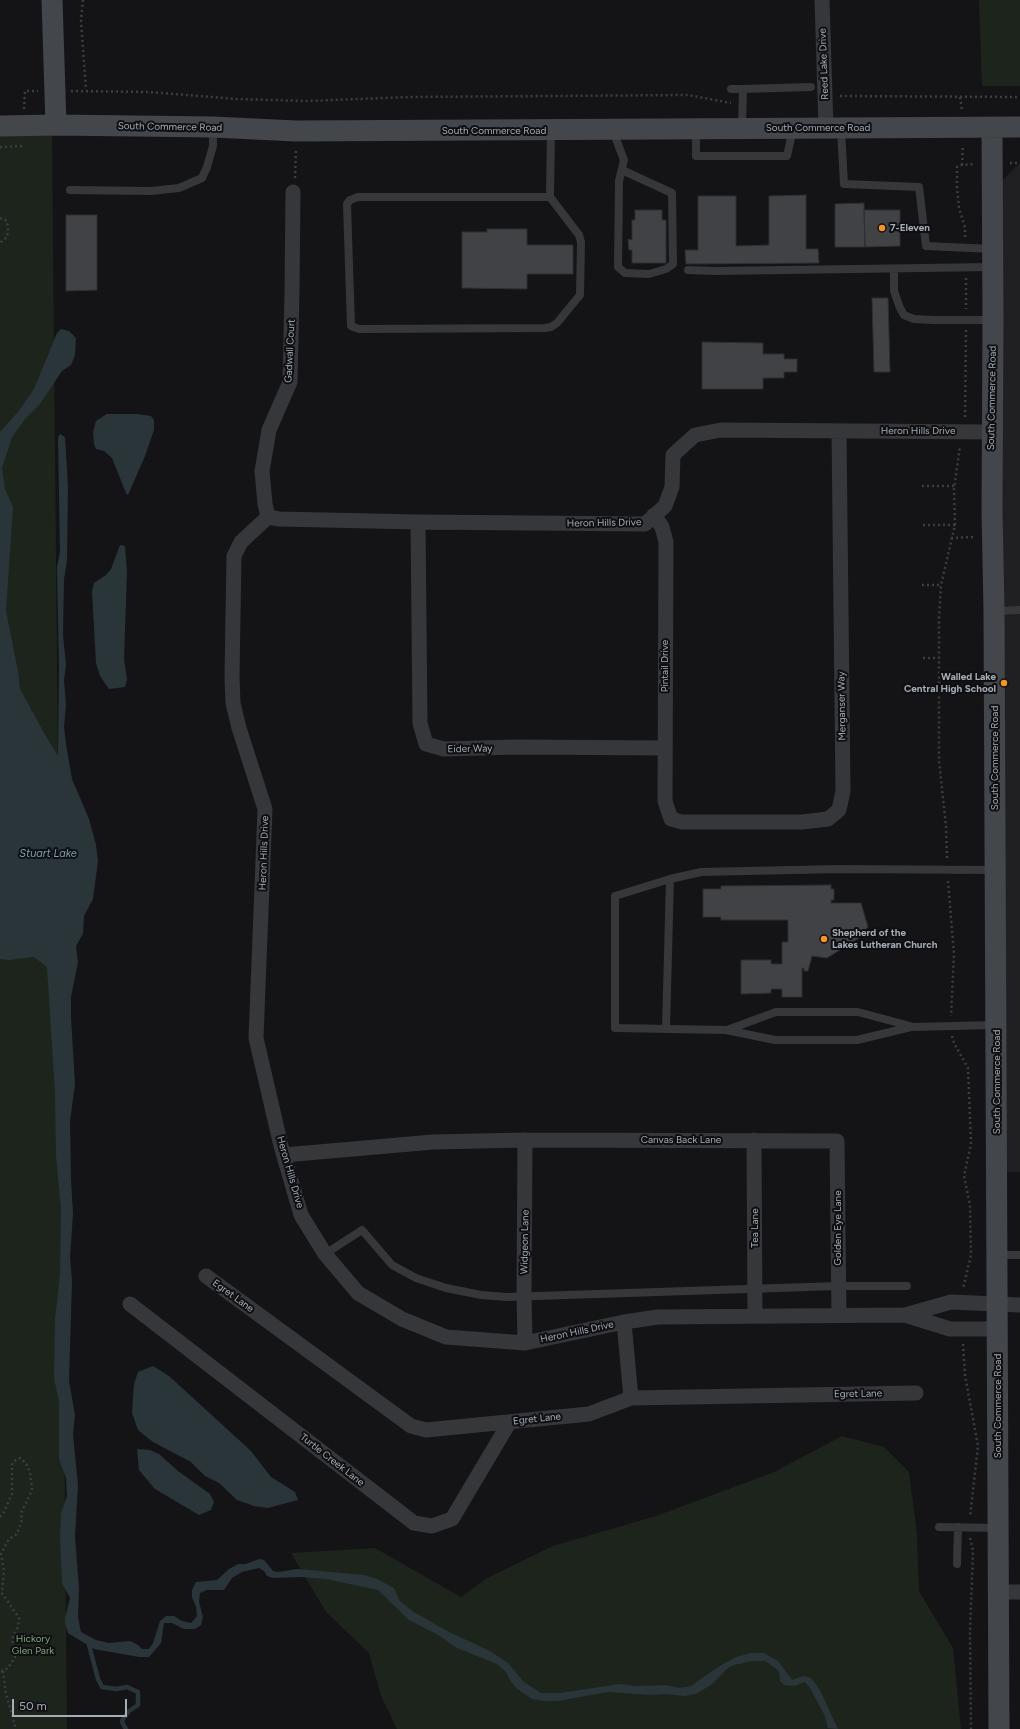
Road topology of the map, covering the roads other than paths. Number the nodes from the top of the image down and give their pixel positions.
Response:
1 (52, 0) edge
2 (822, 0) edge
3 (811, 87) dead end
4 (731, 89) dead end
5 (743, 89) junction
6 (56, 125) junction
7 (0, 126) edge
8 (213, 127) junction
9 (992, 127) junction
10 (1020, 127) edge
11 (742, 128) junction
12 (834, 128) junction
13 (793, 129) junction
14 (551, 130) junction
15 (613, 130) junction
16 (696, 130) junction
17 (622, 170) junction
18 (70, 190) dead end
19 (293, 192) road end
20 (550, 197) junction
21 (993, 258) junction
22 (894, 269) junction
23 (688, 270) dead end
24 (993, 320) junction
25 (839, 430) junction
26 (992, 432) junction
27 (654, 515) junction
28 (273, 518) junction
29 (418, 522) junction
30 (1020, 610) edge
31 (994, 611) junction
32 (665, 748) junction
33 (671, 819) joint
34 (995, 870) junction
35 (670, 879) junction
36 (996, 1025) junction
37 (911, 1026) junction
38 (666, 1028) junction
39 (726, 1030) junction
40 (526, 1140) junction
41 (754, 1140) junction
42 (838, 1141) joint
43 (284, 1154) junction
44 (325, 1254) junction
45 (1020, 1255) edge
46 (997, 1256) junction
47 (206, 1276) dead end
48 (838, 1286) junction
49 (907, 1286) dead end
50 (755, 1288) junction
51 (524, 1295) junction
52 (130, 1304) dead end
53 (997, 1304) junction
54 (1020, 1305) edge
55 (905, 1314) junction
56 (755, 1315) junction
57 (839, 1316) junction
58 (624, 1322) junction
59 (998, 1329) junction
60 (525, 1343) junction
61 (916, 1393) dead end
62 (631, 1398) junction
63 (509, 1423) junction
64 (939, 1527) dead end
65 (958, 1527) junction
66 (998, 1528) junction
67 (957, 1564) dead end
68 (998, 1592) junction
69 (1020, 1592) edge
70 (999, 1729) edge

1 - 6 street
2 - 12 street, Reed Lake Drive
3 - 5 lane
4 - 5 lane
5 - 11 lane
6 - 7 street, South Commerce Road
6 - 8 street, South Commerce Road
8 - 14 street, South Commerce Road
8 - 18 lane
9 - 10 street
9 - 12 street, South Commerce Road
9 - 21 street, South Commerce Road
11 - 13 street, South Commerce Road
11 - 16 street, South Commerce Road
12 - 13 street, South Commerce Road
12 - 21 lane
13 - 16 lane
14 - 15 street, South Commerce Road
14 - 20 lane
15 - 16 street, South Commerce Road
15 - 17 lane
17 - 17 lane
19 - 28 street, Gadwall Court
20 - 20 lane
21 - 22 lane
21 - 24 street, South Commerce Road
22 - 23 lane
22 - 24 lane
24 - 26 street, South Commerce Road
25 - 26 street, Heron Hills Drive
25 - 27 street, Heron Hills Drive
25 - 33 street, Merganser Way
26 - 31 street, South Commerce Road
27 - 29 street, Heron Hills Drive
27 - 32 street, Pintail Drive
28 - 29 street, Heron Hills Drive
28 - 43 street, Heron Hills Drive
29 - 32 street, Eider Way
30 - 31 lane
31 - 34 street, South Commerce Road
32 - 33 street, Pintail Drive
34 - 35 lane
34 - 36 street, South Commerce Road
35 - 38 lane
35 - 38 lane
36 - 37 lane
36 - 46 street, South Commerce Road
37 - 39 lane
37 - 39 lane
38 - 39 lane
40 - 41 street, Canvas Back Lane
40 - 43 street, Canvas Back Lane
40 - 51 street, Widgeon Lane
41 - 42 street, Canvas Back Lane
41 - 50 street, Tea Lane
42 - 48 street, Golden Eye Lane
43 - 44 street, Heron Hills Drive
44 - 51 lane
44 - 60 street, Heron Hills Drive
45 - 46 lane
46 - 53 street, South Commerce Road
47 - 63 street, Egret Lane
48 - 49 lane
48 - 50 lane
48 - 57 street, Golden Eye Lane
50 - 51 lane
50 - 56 street, Tea Lane
51 - 60 street, Widgeon Lane
52 - 63 street, Turtle Creek Lane
53 - 54 street, Heron Hills Drive
53 - 55 street, Heron Hills Drive
53 - 59 street, South Commerce Road
55 - 57 street, Heron Hills Drive
55 - 59 street, Heron Hills Drive
56 - 57 street, Heron Hills Drive
56 - 58 street, Heron Hills Drive
58 - 60 street, Heron Hills Drive
58 - 62 street
59 - 66 street, South Commerce Road
61 - 62 street, Egret Lane
62 - 63 street, Egret Lane
64 - 65 lane
65 - 66 lane
65 - 67 lane
66 - 68 street, South Commerce Road
68 - 69 street
68 - 70 street, South Commerce Road

